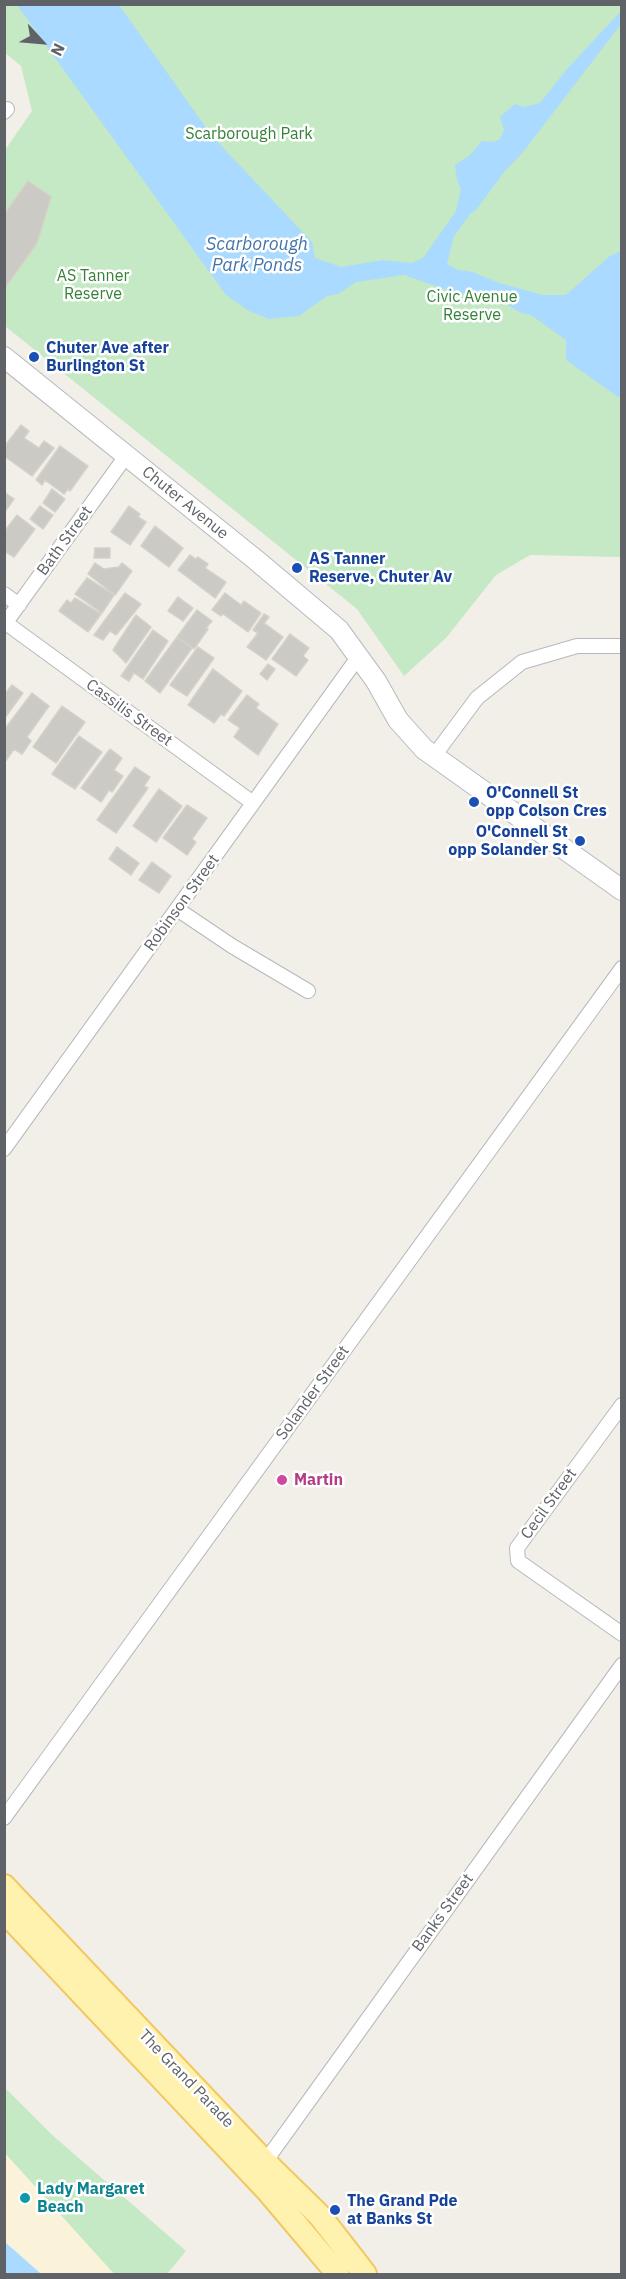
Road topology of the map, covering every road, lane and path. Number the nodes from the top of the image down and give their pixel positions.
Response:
1 (4, 357) edge
2 (126, 456) junction
3 (4, 594) edge
4 (19, 605) junction
5 (5, 624) edge
6 (621, 646) edge
7 (359, 656) junction
8 (434, 756) junction
9 (253, 803) junction
10 (621, 890) edge
11 (177, 909) junction
12 (621, 968) edge
13 (308, 990) dead end
14 (4, 1149) edge
15 (621, 1405) edge
16 (621, 1634) edge
17 (621, 1665) edge
18 (4, 1818) edge
19 (4, 1886) edge
20 (4, 1911) edge
21 (265, 2162) junction
22 (360, 2267) edge
23 (338, 2274) edge
24 (375, 2274) edge

1 - 2 main road, Chuter Avenue
2 - 4 street, Bath Street
2 - 7 main road, Chuter Avenue
3 - 4 street
4 - 5 street, Bath Street
5 - 9 street, Cassilis Street
6 - 8 street
7 - 8 main road, Chuter Avenue
7 - 9 street, Robinson Street
8 - 10 main road, Chuter Avenue
9 - 11 street, Robinson Street
11 - 13 street
11 - 14 street, Robinson Street
12 - 18 street, Solander Street
15 - 16 street, Cecil Street
17 - 21 street, Banks Street
19 - 21 main road, The Grand Parade
20 - 23 main road, The Grand Parade
21 - 22 main road, The Grand Parade
22 - 24 main road, The Grand Parade

